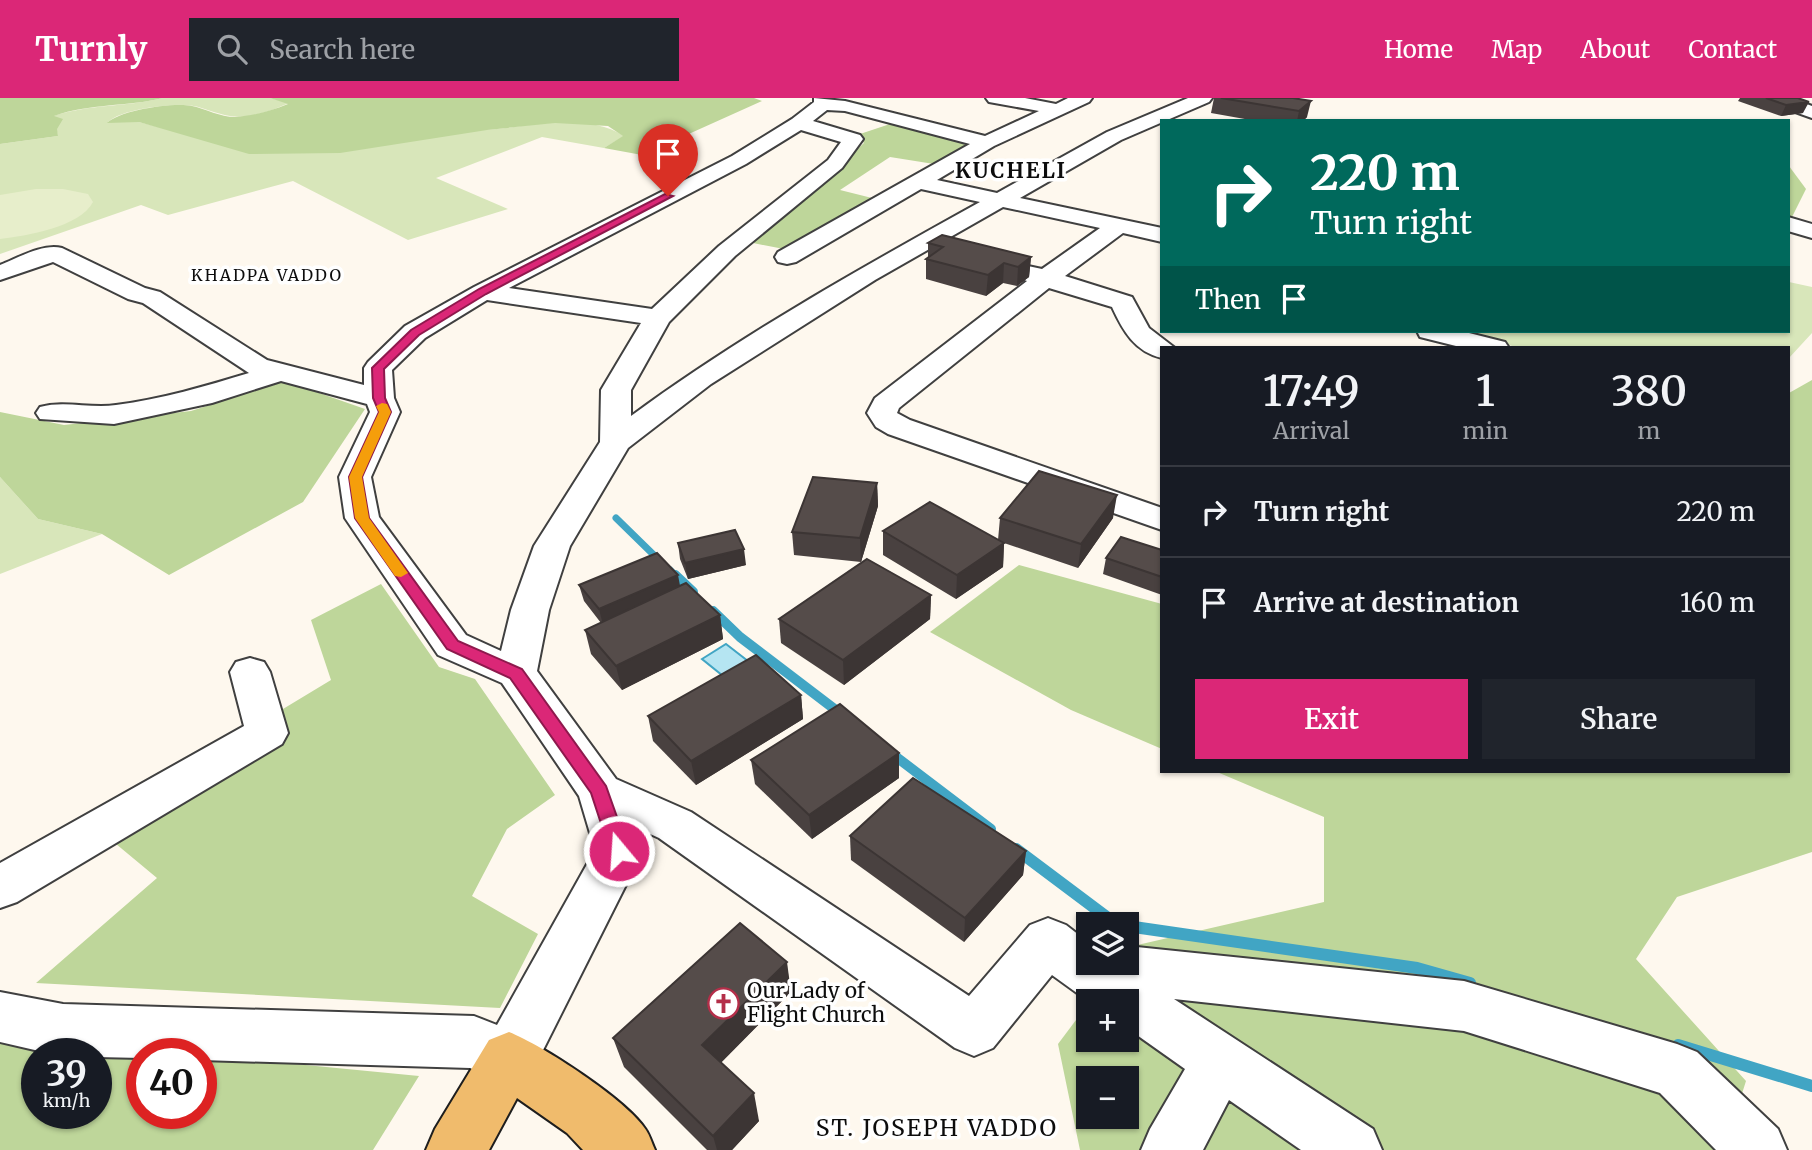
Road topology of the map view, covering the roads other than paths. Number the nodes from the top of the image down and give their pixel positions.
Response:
1 (995, 98) edge
2 (1083, 98) edge
3 (1203, 98) edge
4 (1773, 98) edge
5 (823, 101) edge
6 (1056, 109) junction
7 (1812, 112) edge
8 (1030, 121) junction
9 (799, 123) junction
10 (1114, 136) junction
11 (987, 142) junction
12 (918, 182) junction
13 (1002, 200) junction
14 (1790, 225) edge
15 (1118, 227) junction
16 (1812, 231) edge
17 (1160, 235) edge
18 (923, 243) junction
19 (727, 251) junction
20 (960, 254) edge
21 (787, 257) junction
22 (1009, 267) edge
23 (844, 270) junction
24 (0, 273) edge
25 (1046, 278) junction
26 (483, 292) junction
27 (658, 318) junction
28 (1438, 333) edge
29 (1487, 346) edge
30 (1160, 349) edge
31 (283, 371) junction
32 (379, 398) junction
33 (51, 413) dead end
34 (616, 442) junction
35 (1160, 519) edge
36 (250, 671) dead end
37 (516, 673) junction
38 (600, 791) junction
39 (0, 887) edge
40 (1076, 963) edge
41 (1139, 971) edge
42 (1093, 975) edge
43 (0, 1017) edge
44 (509, 1059) junction
45 (1220, 1060) junction
46 (456, 1150) edge
47 (625, 1150) edge
48 (1171, 1150) edge
49 (1352, 1150) edge
50 (1757, 1150) edge

1 - 6 street
2 - 6 street
3 - 10 street
4 - 7 street
5 - 9 street
5 - 11 street
6 - 8 street
8 - 10 street
8 - 11 street
9 - 19 street
9 - 26 street
10 - 13 street
11 - 12 street
12 - 13 street
12 - 21 street
13 - 15 street
13 - 18 street
14 - 16 street
15 - 17 street
15 - 25 street
18 - 20 street
18 - 23 street
19 - 21 street
19 - 27 street
21 - 23 street
22 - 25 street
23 - 34 street
24 - 31 street
25 - 30 street
25 - 35 street
26 - 27 street
26 - 32 street
27 - 34 street
28 - 29 street
31 - 32 street
31 - 33 street
32 - 37 street
34 - 37 street
36 - 39 street
37 - 38 street
38 - 40 street
38 - 44 street
41 - 50 street
42 - 45 street
43 - 44 street
44 - 46 main road
44 - 47 main road
45 - 48 street
45 - 49 street

